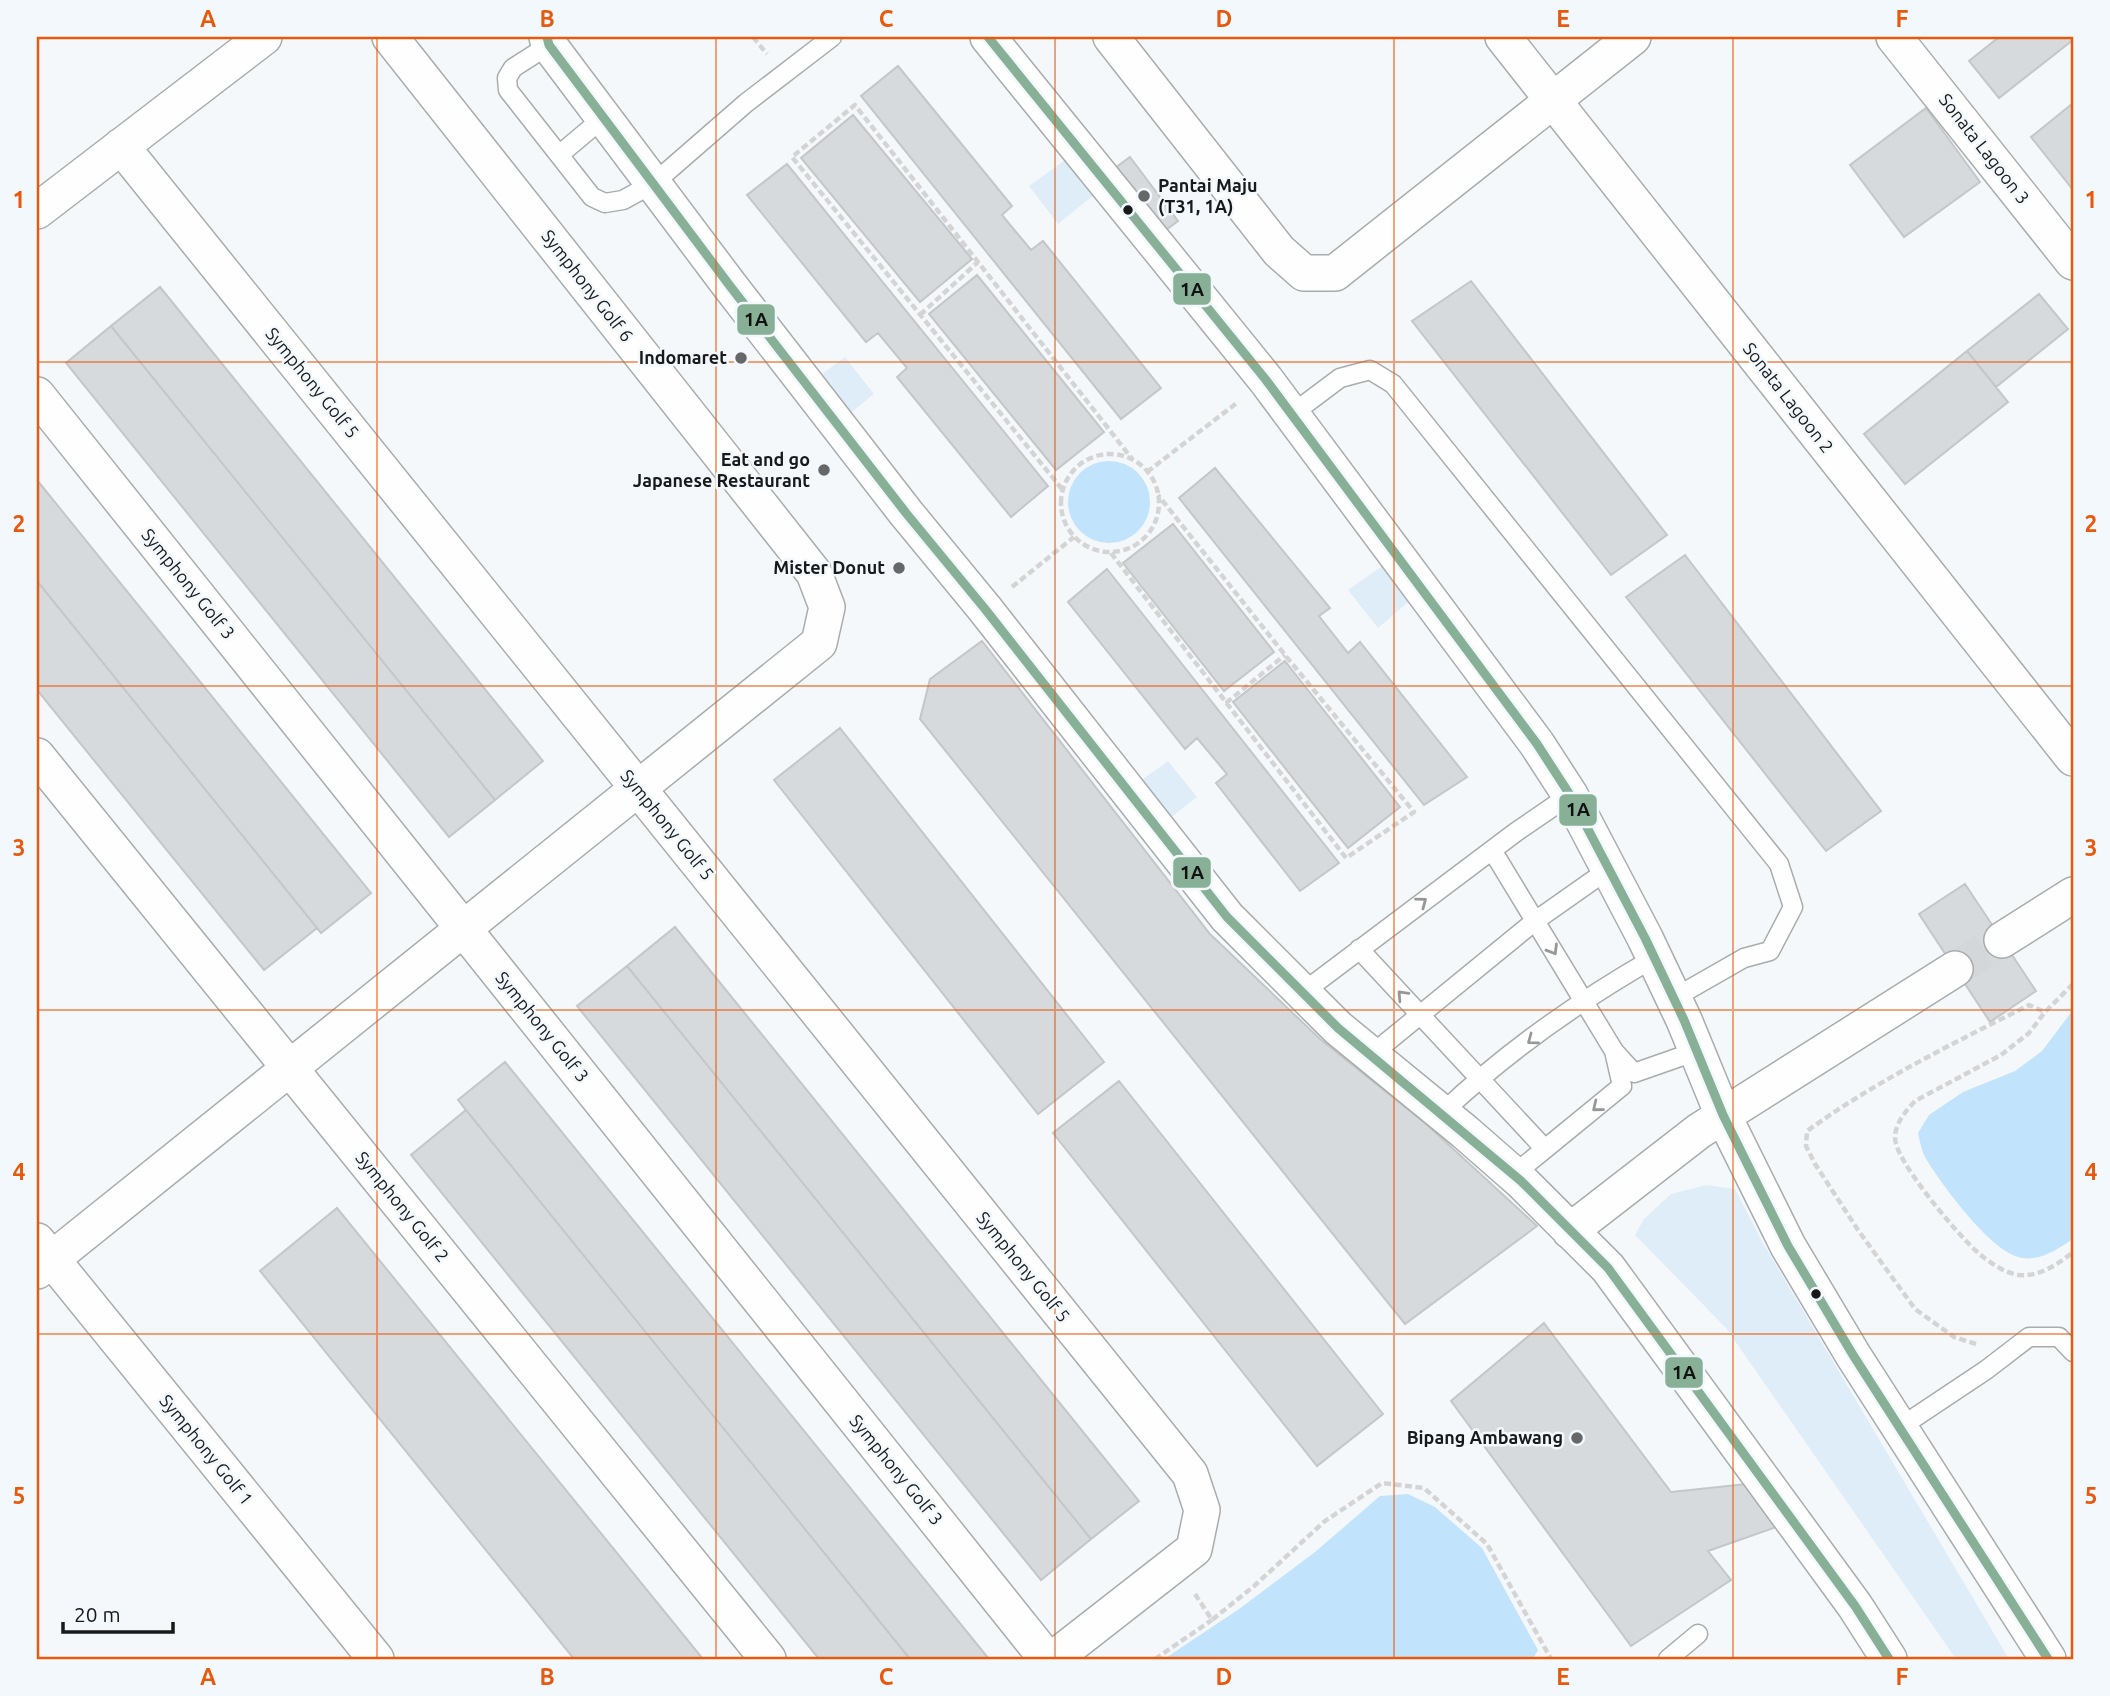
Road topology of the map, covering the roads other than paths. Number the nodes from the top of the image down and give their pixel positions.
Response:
1 (264, 37) edge
2 (390, 37) edge
3 (832, 37) edge
4 (988, 37) edge
5 (1111, 37) edge
6 (1503, 37) edge
7 (1633, 37) edge
8 (1894, 37) edge
9 (548, 41) edge
10 (1553, 100) junction
11 (603, 118) junction
12 (121, 146) junction
13 (559, 155) junction
14 (654, 183) junction
15 (37, 211) edge
16 (2073, 262) edge
17 (37, 394) edge
18 (1292, 414) junction
19 (37, 756) edge
20 (2073, 758) edge
21 (638, 788) junction
22 (1570, 796) junction
23 (1492, 850) junction
24 (1609, 869) junction
25 (2073, 895) edge
26 (1535, 920) junction
27 (463, 928) junction
28 (2002, 940) tunnel mouth
29 (1359, 949) junction
30 (1654, 958) junction
31 (1955, 969) tunnel mouth
32 (1303, 993) junction
33 (1674, 998) junction
34 (1584, 1001) junction
35 (1420, 1014) junction
36 (1614, 1051) junction
37 (1697, 1051) junction
38 (1371, 1055) junction
39 (289, 1068) junction
40 (1479, 1078) junction
41 (1442, 1113) junction
42 (1723, 1115) junction
43 (1545, 1149) junction
44 (1513, 1175) junction
45 (1570, 1231) junction
46 (42, 1257) edge
47 (2073, 1352) edge
48 (1899, 1428) junction
49 (1698, 1634) dead end
50 (376, 1659) edge
51 (768, 1659) edge
52 (1047, 1659) edge
53 (1053, 1659) edge
54 (1668, 1659) edge
55 (1889, 1659) edge
56 (2048, 1659) edge

1 - 12 street
2 - 21 street, Symphony Golf 6
3 - 14 lane
4 - 18 street
5 - 10 street
6 - 10 street, Sonata Lagoon 2
7 - 10 street
8 - 16 street, Sonata Lagoon 3
9 - 11 street
9 - 13 lane
10 - 20 street, Sonata Lagoon 2
11 - 13 lane
11 - 14 street
12 - 15 street
12 - 21 street, Symphony Golf 5
13 - 14 lane
14 - 32 street
17 - 27 street, Symphony Golf 3
18 - 22 street
18 - 33 lane
19 - 39 street, Symphony Golf 2
21 - 27 street
21 - 53 street, Symphony Golf 5
22 - 23 lane
22 - 24 street
23 - 26 lane
29 -> 23 lane
24 - 26 lane
24 - 30 street
25 - 28 street
26 -> 34 lane
26 - 35 lane
27 - 39 street
27 - 52 street, Symphony Golf 3
29 - 32 lane
35 -> 29 lane
30 - 33 street
30 - 34 lane
31 - 42 street
32 - 38 street
33 - 37 street
34 - 36 lane
34 -> 40 lane
35 - 38 lane
35 - 40 lane
36 - 37 lane
36 -> 43 lane
37 - 42 street
38 - 41 street
39 - 46 street
39 - 51 street, Symphony Golf 2
40 - 41 lane
40 - 43 lane
41 - 44 street
42 - 45 street
42 - 48 street
43 - 44 lane
44 - 45 street
45 - 55 street
46 - 50 street, Symphony Golf 1
47 - 48 lane
48 - 56 street
49 - 54 lane

